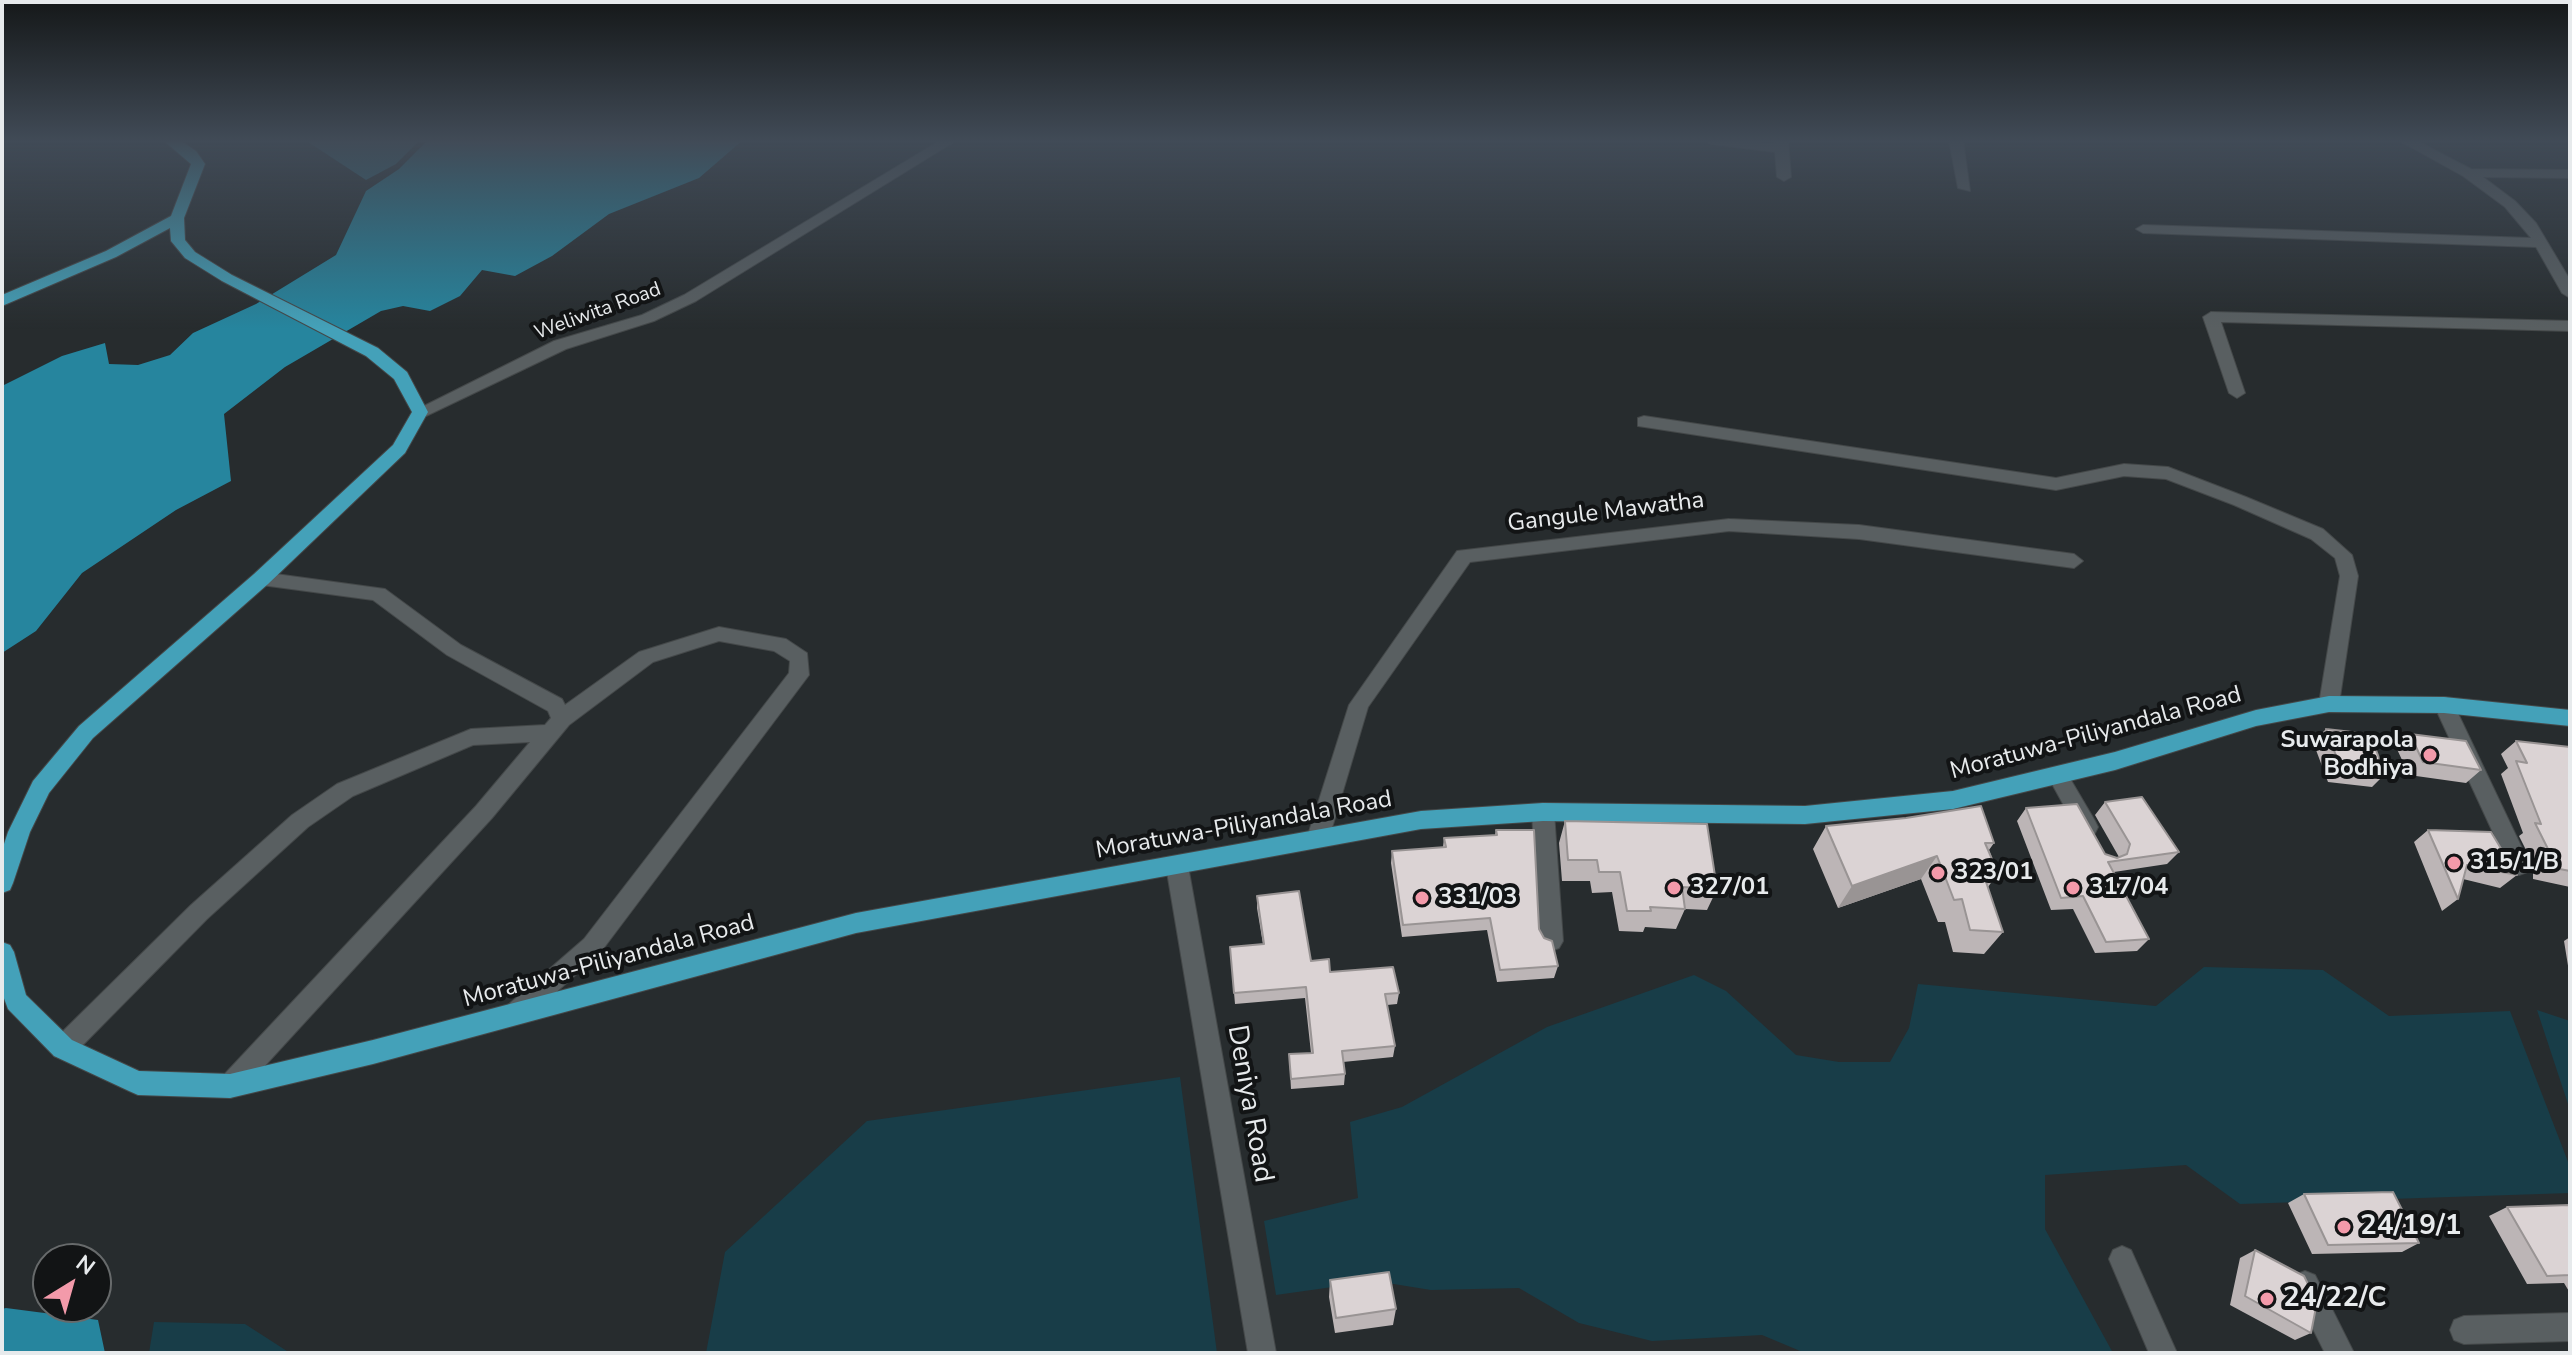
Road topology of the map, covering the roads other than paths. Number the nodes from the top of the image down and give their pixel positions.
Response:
1 (183, 203) edge
2 (846, 203) edge
3 (2509, 203) edge
4 (177, 218) junction
5 (2143, 229) dead end
6 (2542, 243) junction
7 (2570, 293) edge
8 (2, 301) edge
9 (2570, 326) edge
10 (2237, 393) dead end
11 (420, 412) junction
12 (1644, 422) dead end
13 (2074, 561) dead end
14 (261, 579) junction
15 (2329, 704) junction
16 (2444, 705) junction
17 (2570, 718) edge
18 (556, 726) junction
19 (2058, 776) junction
20 (1543, 812) junction
21 (1318, 838) junction
22 (2098, 847) edge
23 (2519, 865) dead end
24 (1177, 866) junction
25 (2, 883) edge
26 (1551, 941) edge
27 (2, 952) edge
28 (516, 1013) junction
29 (63, 1048) junction
30 (230, 1086) junction
31 (2122, 1259) dead end
32 (2301, 1278) edge
33 (2570, 1327) edge
34 (2464, 1330) dead end
35 (1262, 1353) edge
36 (2163, 1353) edge
37 (2340, 1353) edge

1 - 4 main road
2 - 11 street, Weliwita Road
3 - 6 street
4 - 8 main road
4 - 11 main road
5 - 6 street
6 - 7 street
9 - 10 street
11 - 14 main road
12 - 15 street
13 - 21 street, Gangule Mawatha
14 - 18 street
14 - 25 main road
15 - 16 main road, Moratuwa-Piliyandala Road
15 - 19 main road, Moratuwa-Piliyandala Road
16 - 17 main road, Moratuwa-Piliyandala Road
16 - 23 street
18 - 28 street
18 - 29 street
18 - 30 street
19 - 20 main road, Moratuwa-Piliyandala Road
19 - 22 street
20 - 21 main road, Moratuwa-Piliyandala Road
20 - 26 street
21 - 24 main road, Moratuwa-Piliyandala Road
24 - 28 main road, Moratuwa-Piliyandala Road
24 - 35 street, Deniya Road
27 - 29 main road, Moratuwa-Piliyandala Road
28 - 30 main road, Moratuwa-Piliyandala Road
29 - 30 main road, Moratuwa-Piliyandala Road
31 - 36 street
32 - 37 street
33 - 34 street

